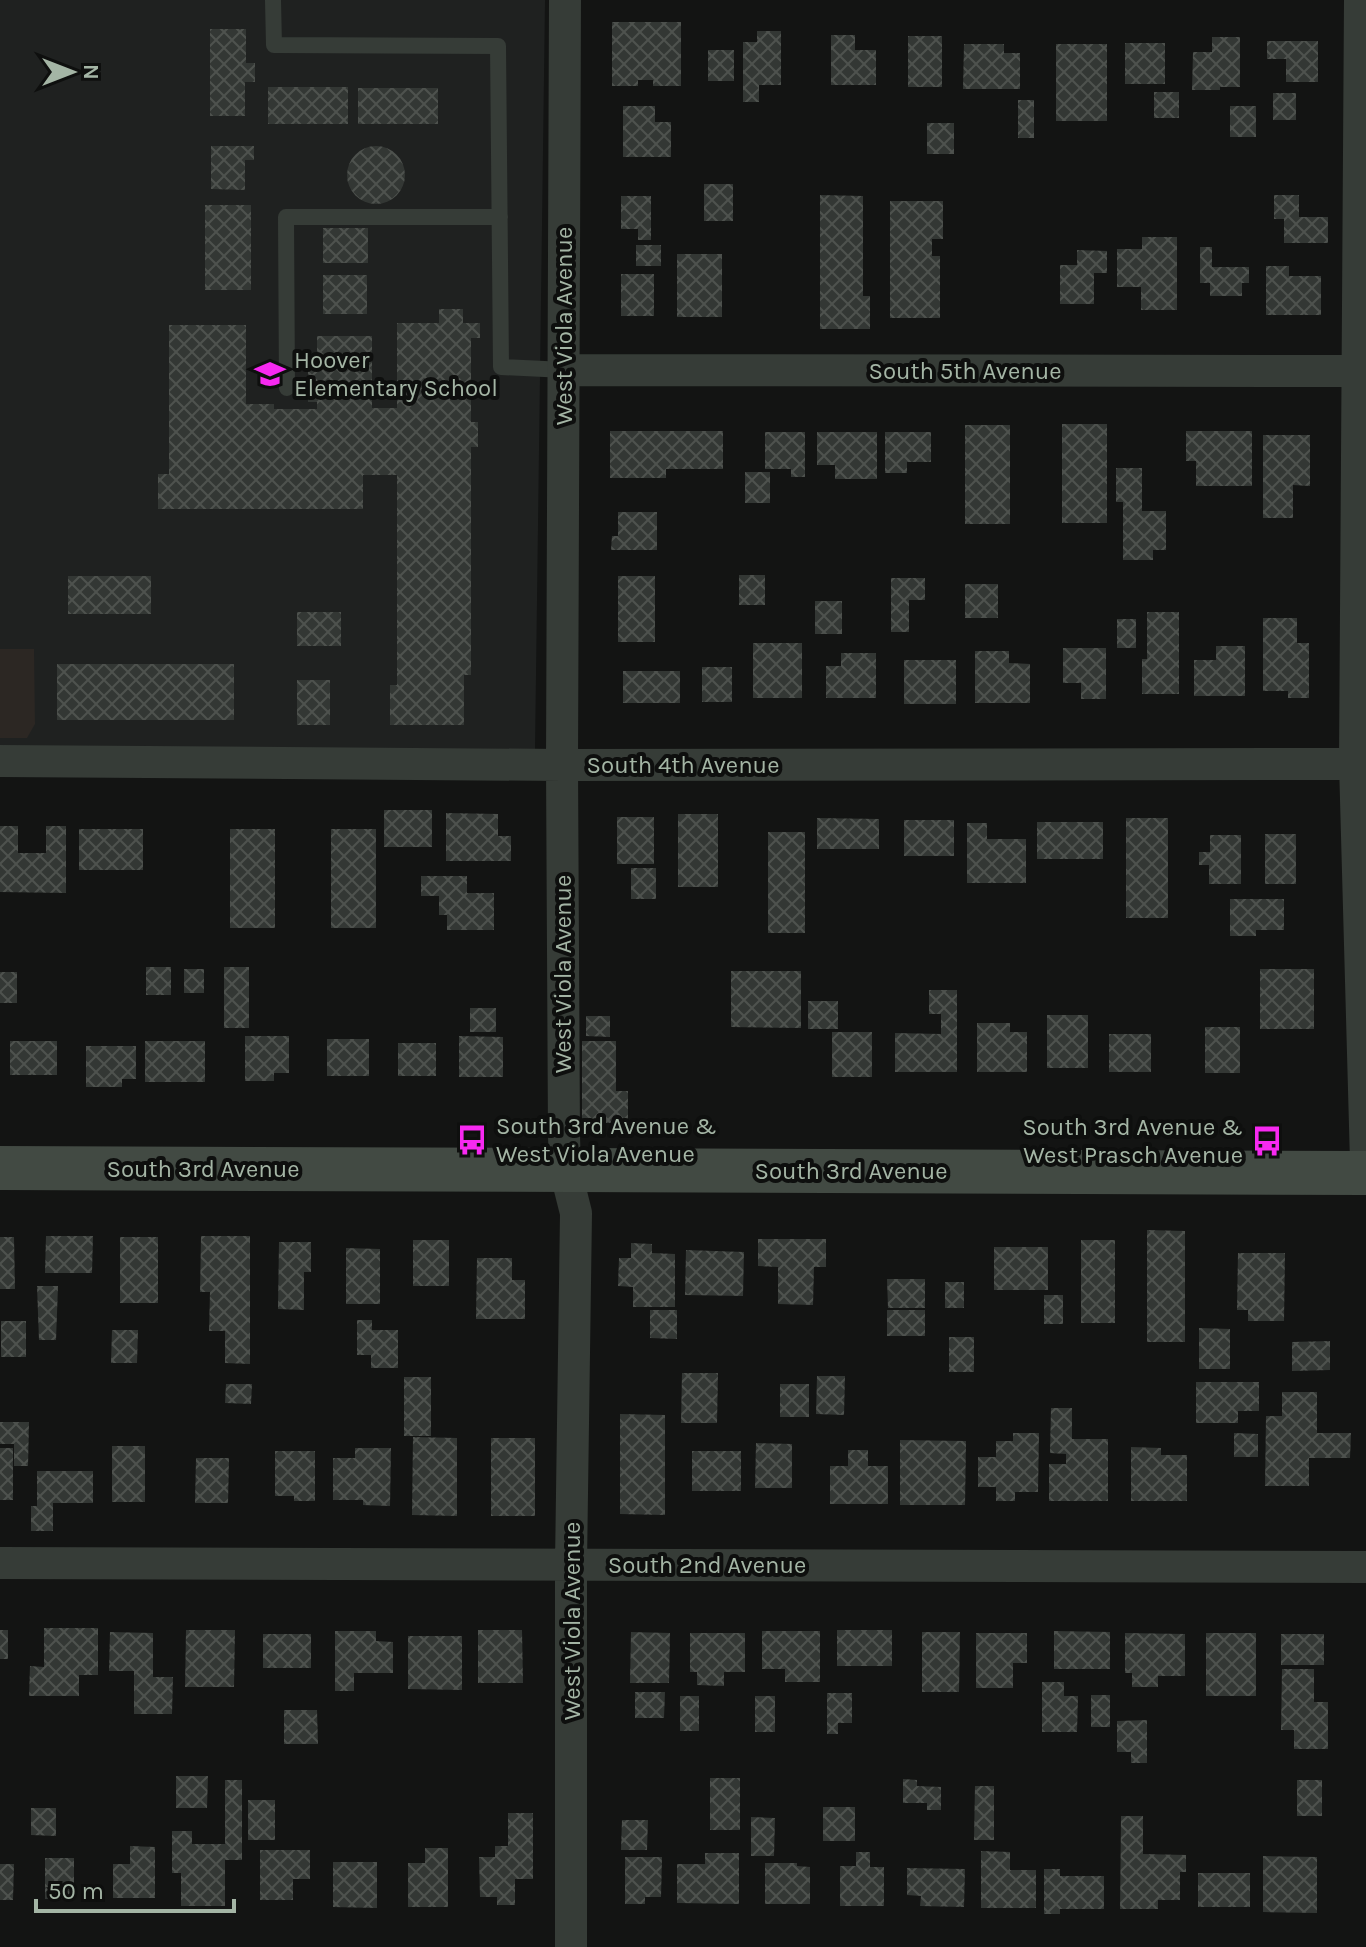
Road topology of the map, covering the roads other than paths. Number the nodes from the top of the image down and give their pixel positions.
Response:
1 (273, 0) edge
2 (565, 0) edge
3 (1360, 0) edge
4 (500, 217) junction
5 (565, 370) junction
6 (1362, 371) edge
7 (287, 388) dead end
8 (1362, 556) edge
9 (0, 761) edge
10 (1361, 764) edge
11 (562, 765) junction
12 (1366, 1162) edge
13 (0, 1168) edge
14 (565, 1169) junction
15 (1366, 1173) edge
16 (0, 1563) edge
17 (571, 1564) junction
18 (1366, 1567) edge
19 (571, 1947) edge

1 - 4 lane
2 - 5 street, West Viola Avenue
3 - 6 street
4 - 5 lane
4 - 7 lane
5 - 6 street, South 5th Avenue
5 - 11 street, West Viola Avenue
6 - 8 street
8 - 10 street
9 - 11 street, South 4th Avenue
10 - 11 street, South 4th Avenue
10 - 12 street
11 - 14 street, West Viola Avenue
13 - 14 street, South 3rd Avenue
14 - 15 street, South 3rd Avenue
14 - 17 street, West Viola Avenue
16 - 17 street, South 2nd Avenue
17 - 18 street, South 2nd Avenue
17 - 19 street, West Viola Avenue

